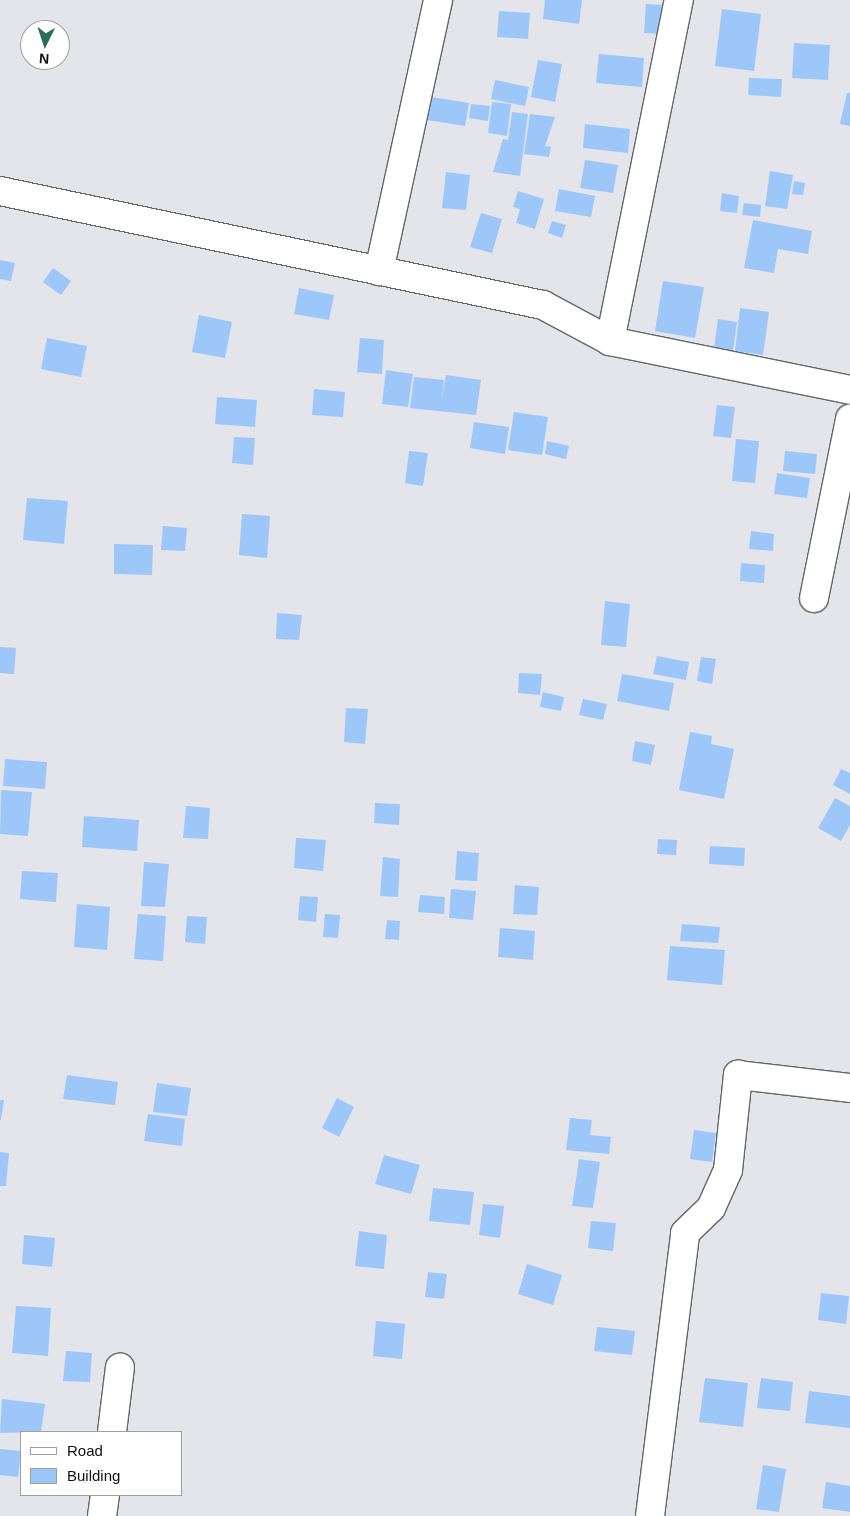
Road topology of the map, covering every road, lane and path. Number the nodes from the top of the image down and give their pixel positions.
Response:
1 (438, 0) edge
2 (679, 0) edge
3 (0, 191) edge
4 (379, 271) junction
5 (610, 341) junction
6 (850, 390) edge
7 (850, 419) edge
8 (814, 598) dead end
9 (850, 1088) edge
10 (120, 1367) dead end
11 (112, 1431) edge
12 (105, 1496) edge
13 (102, 1516) edge
14 (650, 1516) edge

1 - 4 street
2 - 5 street
3 - 4 street
4 - 5 street
5 - 6 street
7 - 8 street
9 - 14 street
10 - 11 street
12 - 13 street

